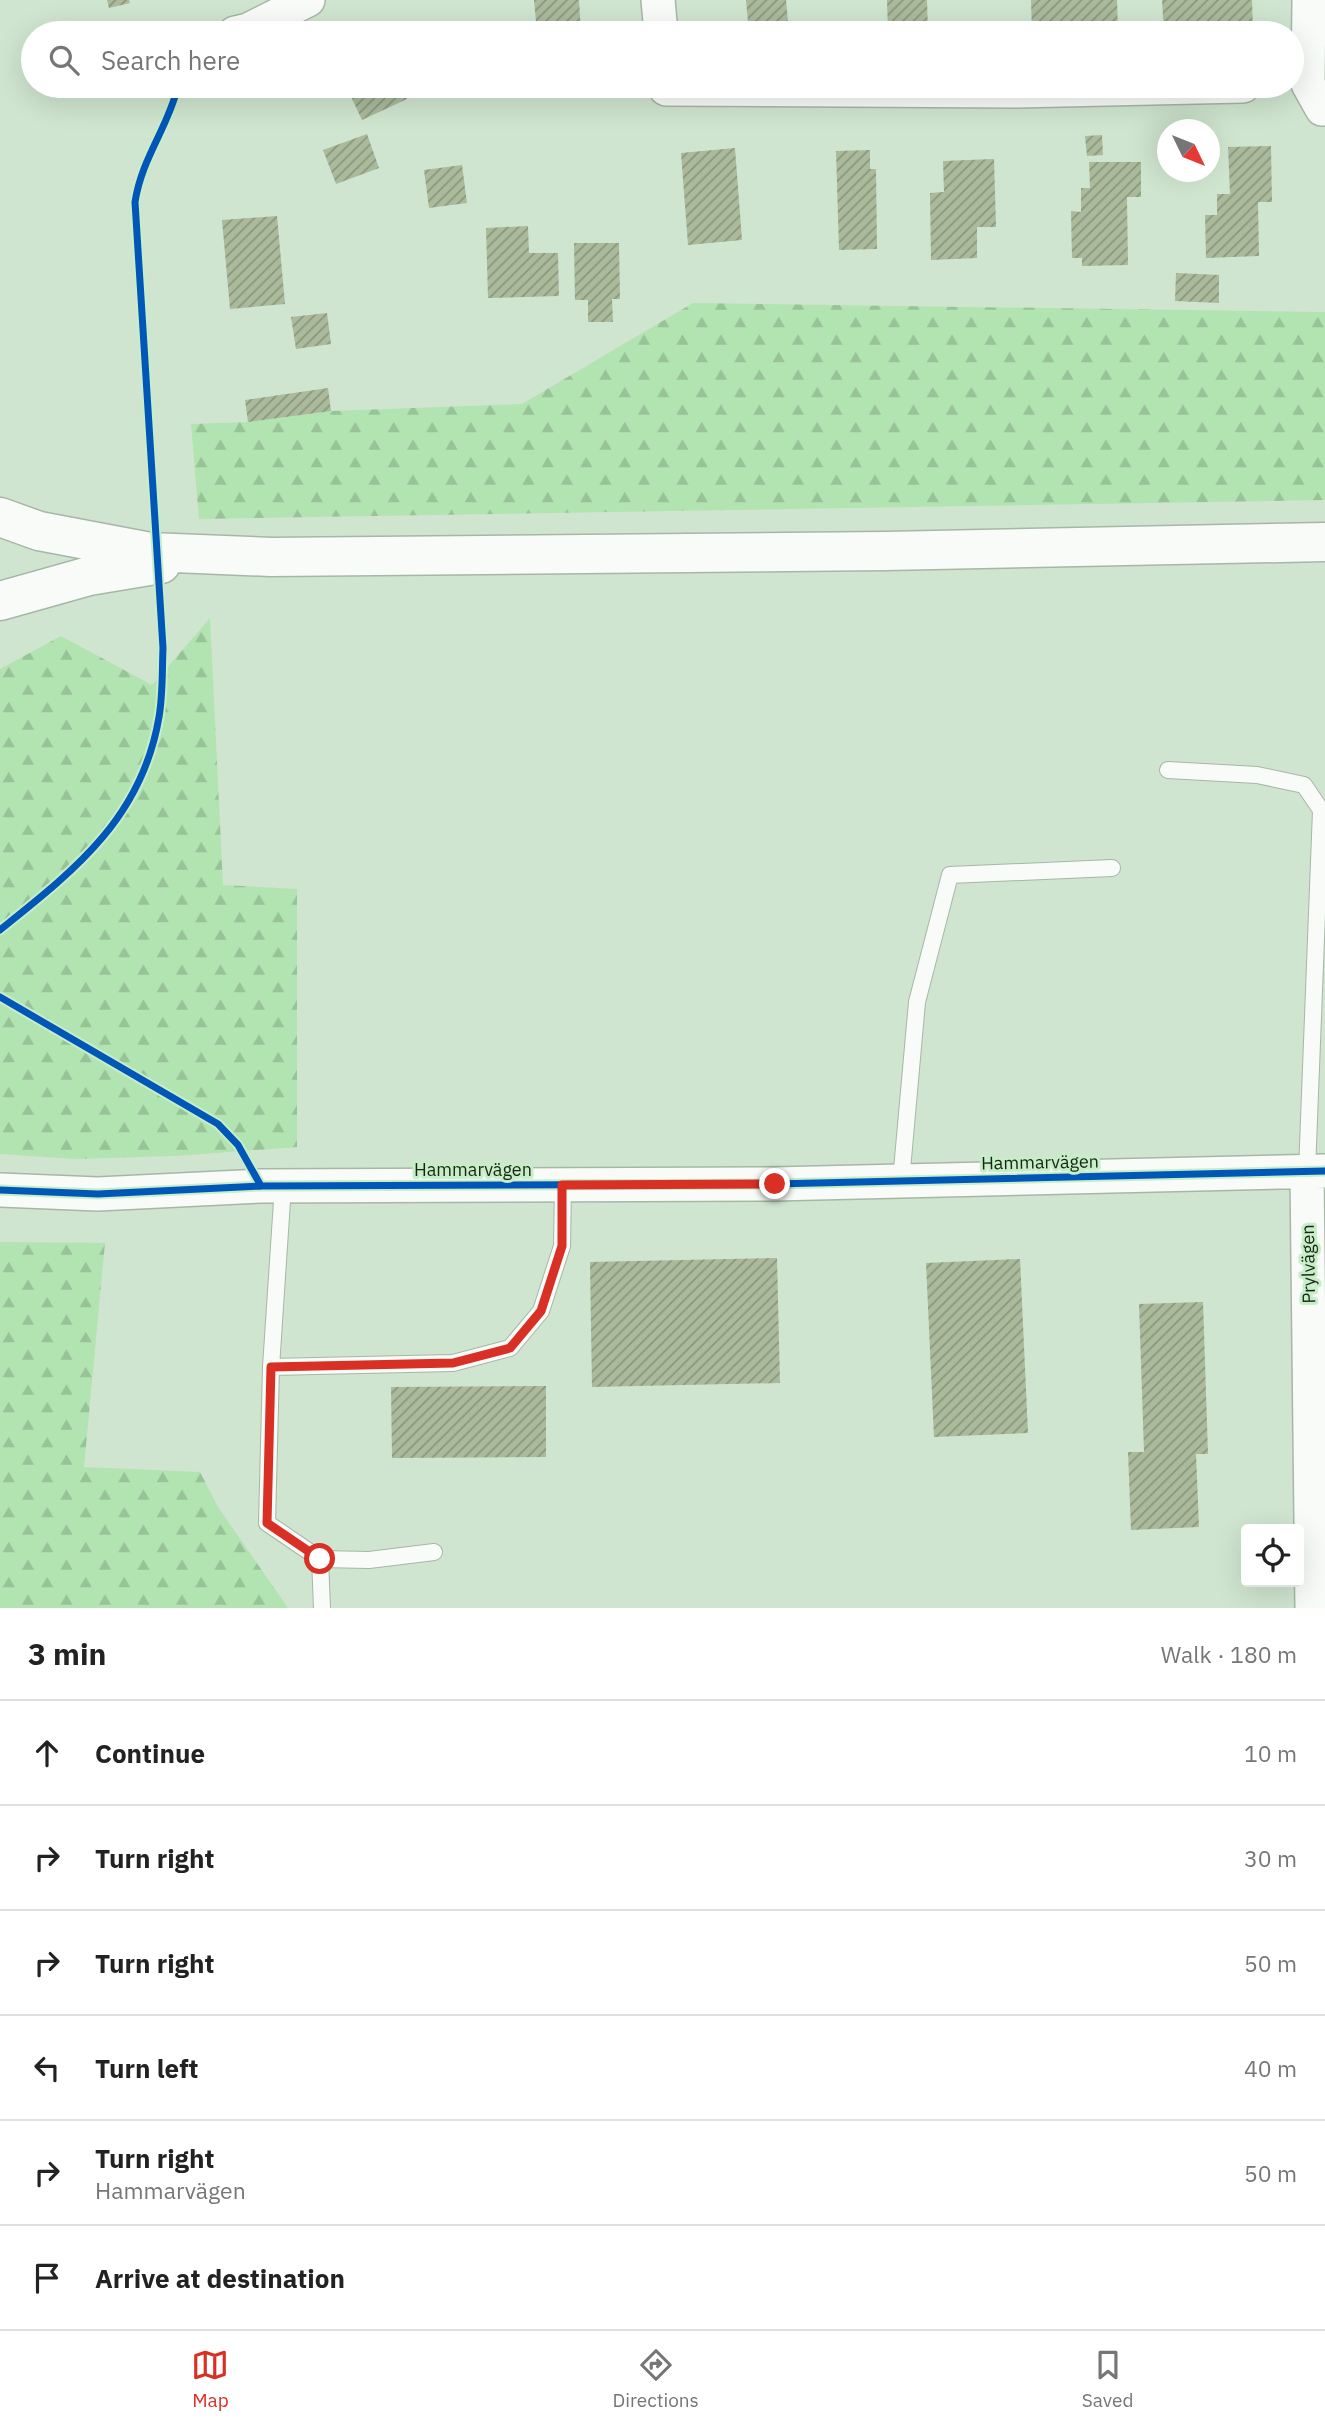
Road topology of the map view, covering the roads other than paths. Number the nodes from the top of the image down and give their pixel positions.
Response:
1 (307, 0) edge
2 (658, 0) edge
3 (1309, 0) edge
4 (266, 21) edge
5 (660, 21) edge
6 (1308, 93) edge
7 (0, 517) edge
8 (1325, 542) edge
9 (221, 556) junction
10 (0, 601) edge
11 (1168, 770) dead end
12 (1322, 850) edge
13 (1112, 868) dead end
14 (1316, 1171) edge
15 (901, 1181) junction
16 (562, 1185) junction
17 (283, 1186) junction
18 (0, 1190) edge
19 (271, 1367) junction
20 (434, 1552) dead end
21 (320, 1559) junction
22 (322, 1608) edge
23 (1312, 1608) edge

1 - 4 street
2 - 5 street
3 - 6 street
7 - 9 main road
8 - 9 main road
9 - 10 main road
11 - 12 lane
12 - 14 lane
13 - 15 lane
14 - 15 street, Hammarvägen
14 - 23 street, Prylvägen
15 - 16 street, Hammarvägen
16 - 17 street, Hammarvägen
16 - 19 lane
17 - 18 street, Hammarvägen
17 - 19 lane
19 - 21 lane
20 - 21 lane
21 - 22 lane

